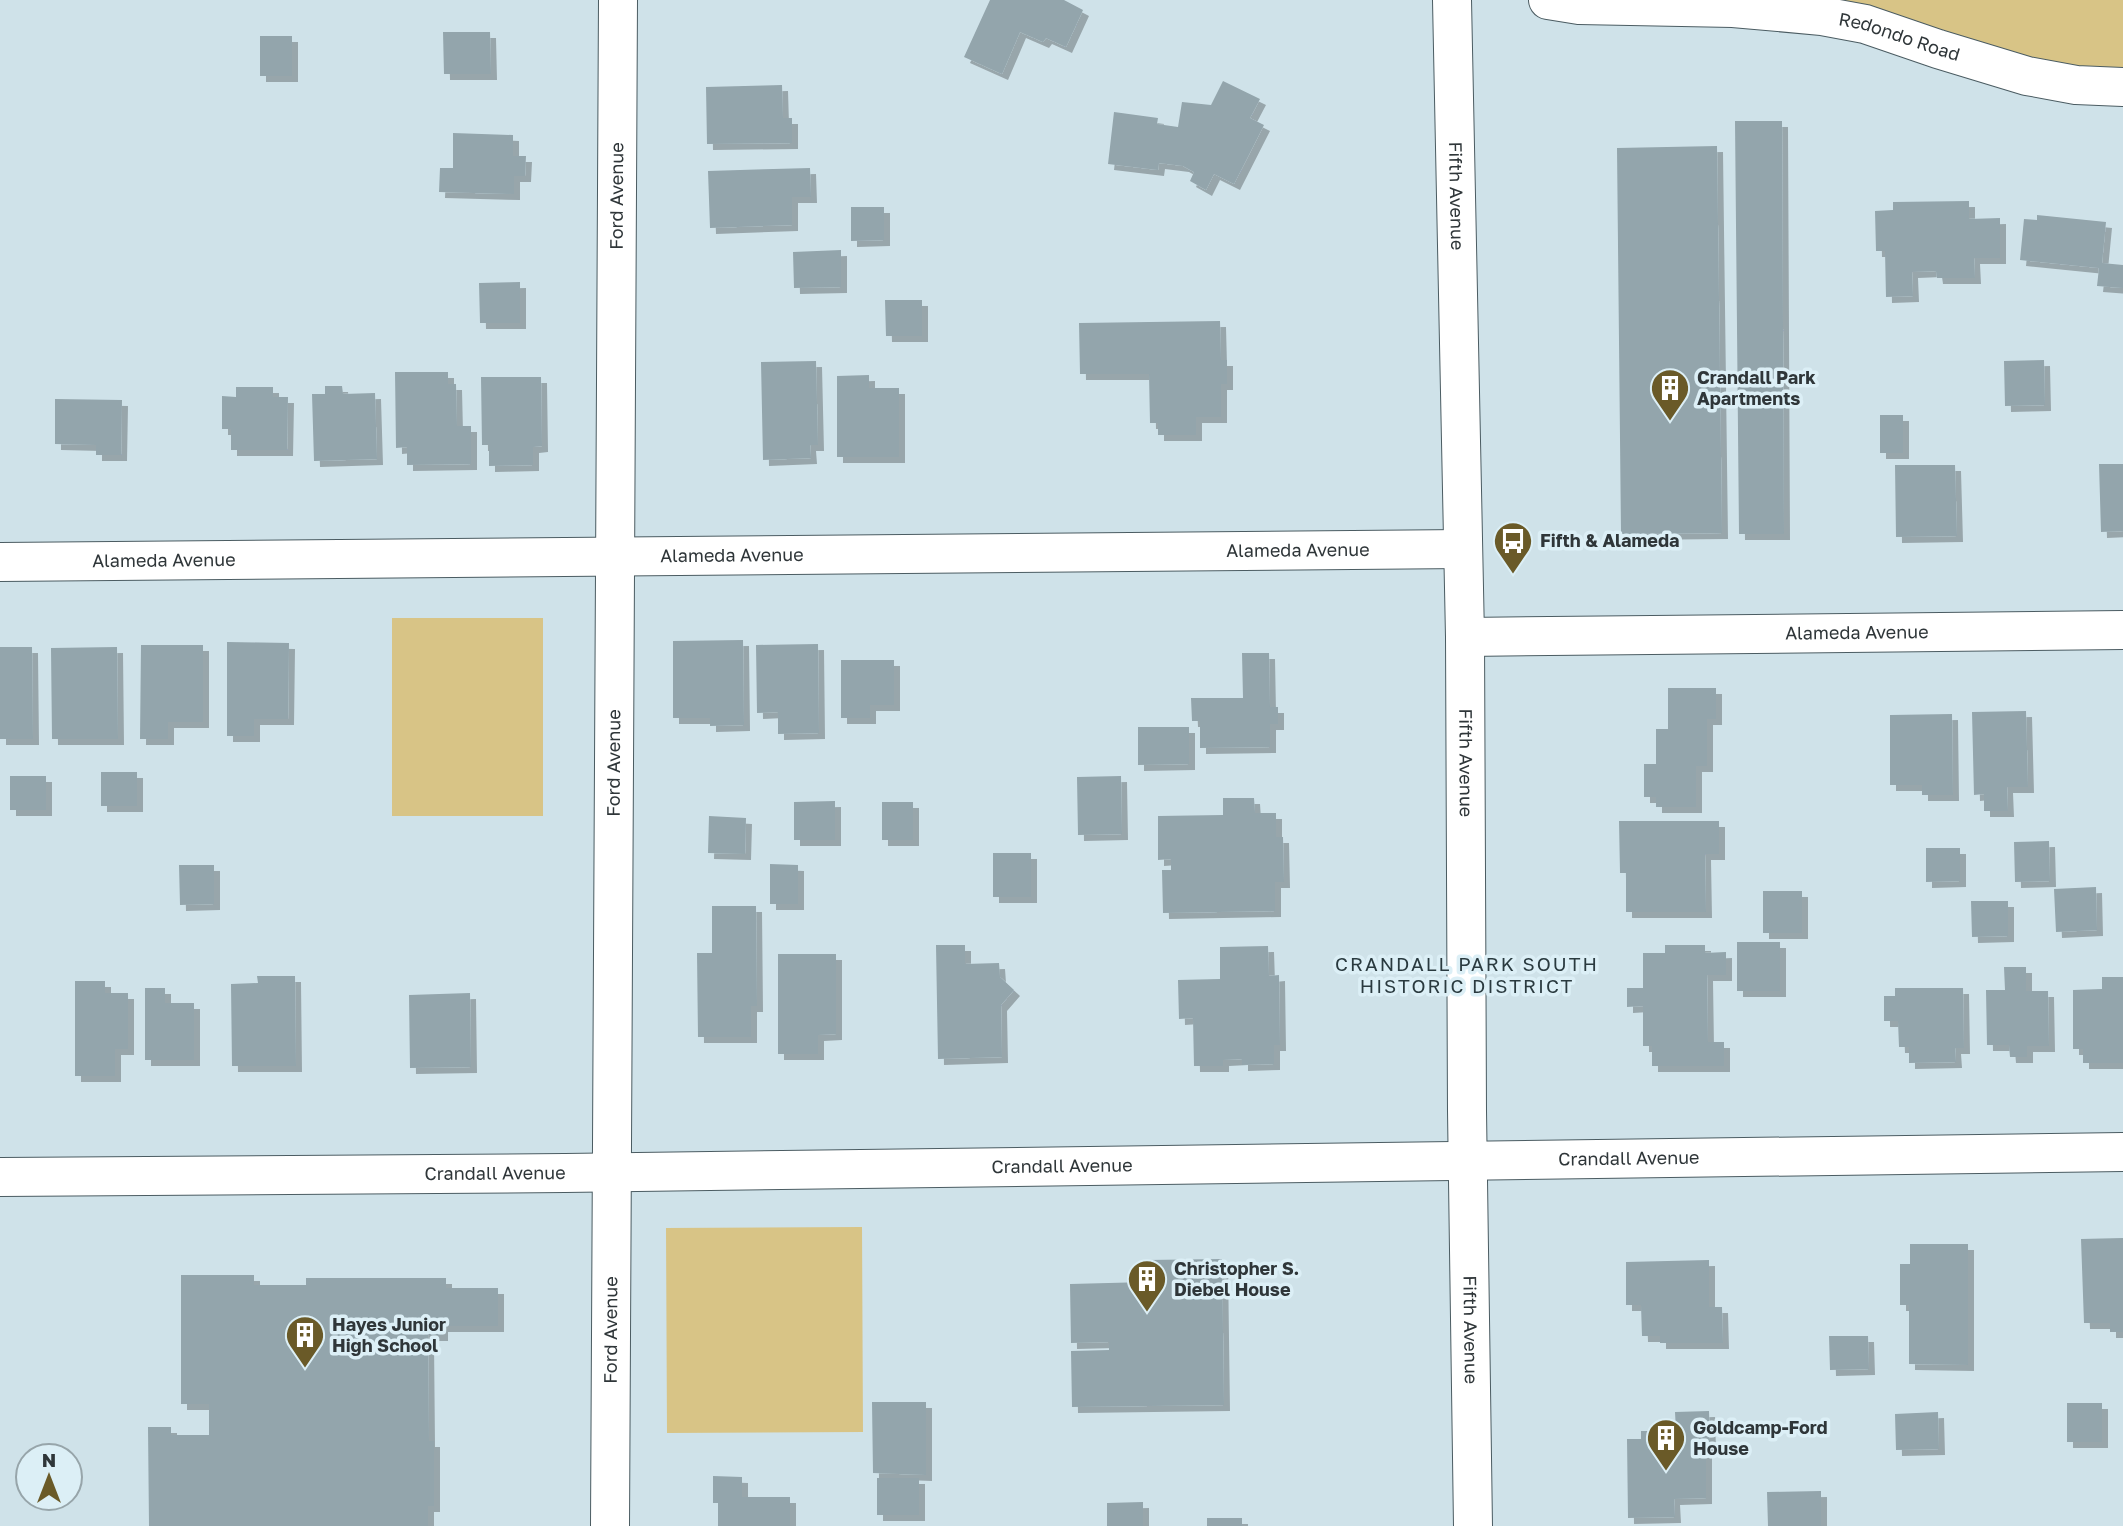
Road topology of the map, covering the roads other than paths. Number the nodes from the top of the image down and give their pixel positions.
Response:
1 (618, 0) edge
2 (1452, 0) edge
3 (1548, 0) edge
4 (2123, 87) edge
5 (1463, 549) junction
6 (615, 557) junction
7 (0, 562) edge
8 (2123, 630) edge
9 (1465, 637) junction
10 (2123, 1152) edge
11 (1468, 1160) junction
12 (612, 1172) junction
13 (0, 1177) edge
14 (610, 1526) edge
15 (1473, 1526) edge

1 - 6 street, Ford Avenue
2 - 5 street, Fifth Avenue
3 - 4 street, Redondo Road
5 - 6 street, Alameda Avenue
5 - 9 street, Fifth Avenue
6 - 7 street, Alameda Avenue
6 - 12 street, Ford Avenue
8 - 9 street, Alameda Avenue
9 - 11 street, Fifth Avenue
10 - 11 street, Crandall Avenue
11 - 12 street, Crandall Avenue
11 - 15 street, Fifth Avenue
12 - 13 street, Crandall Avenue
12 - 14 street, Ford Avenue

